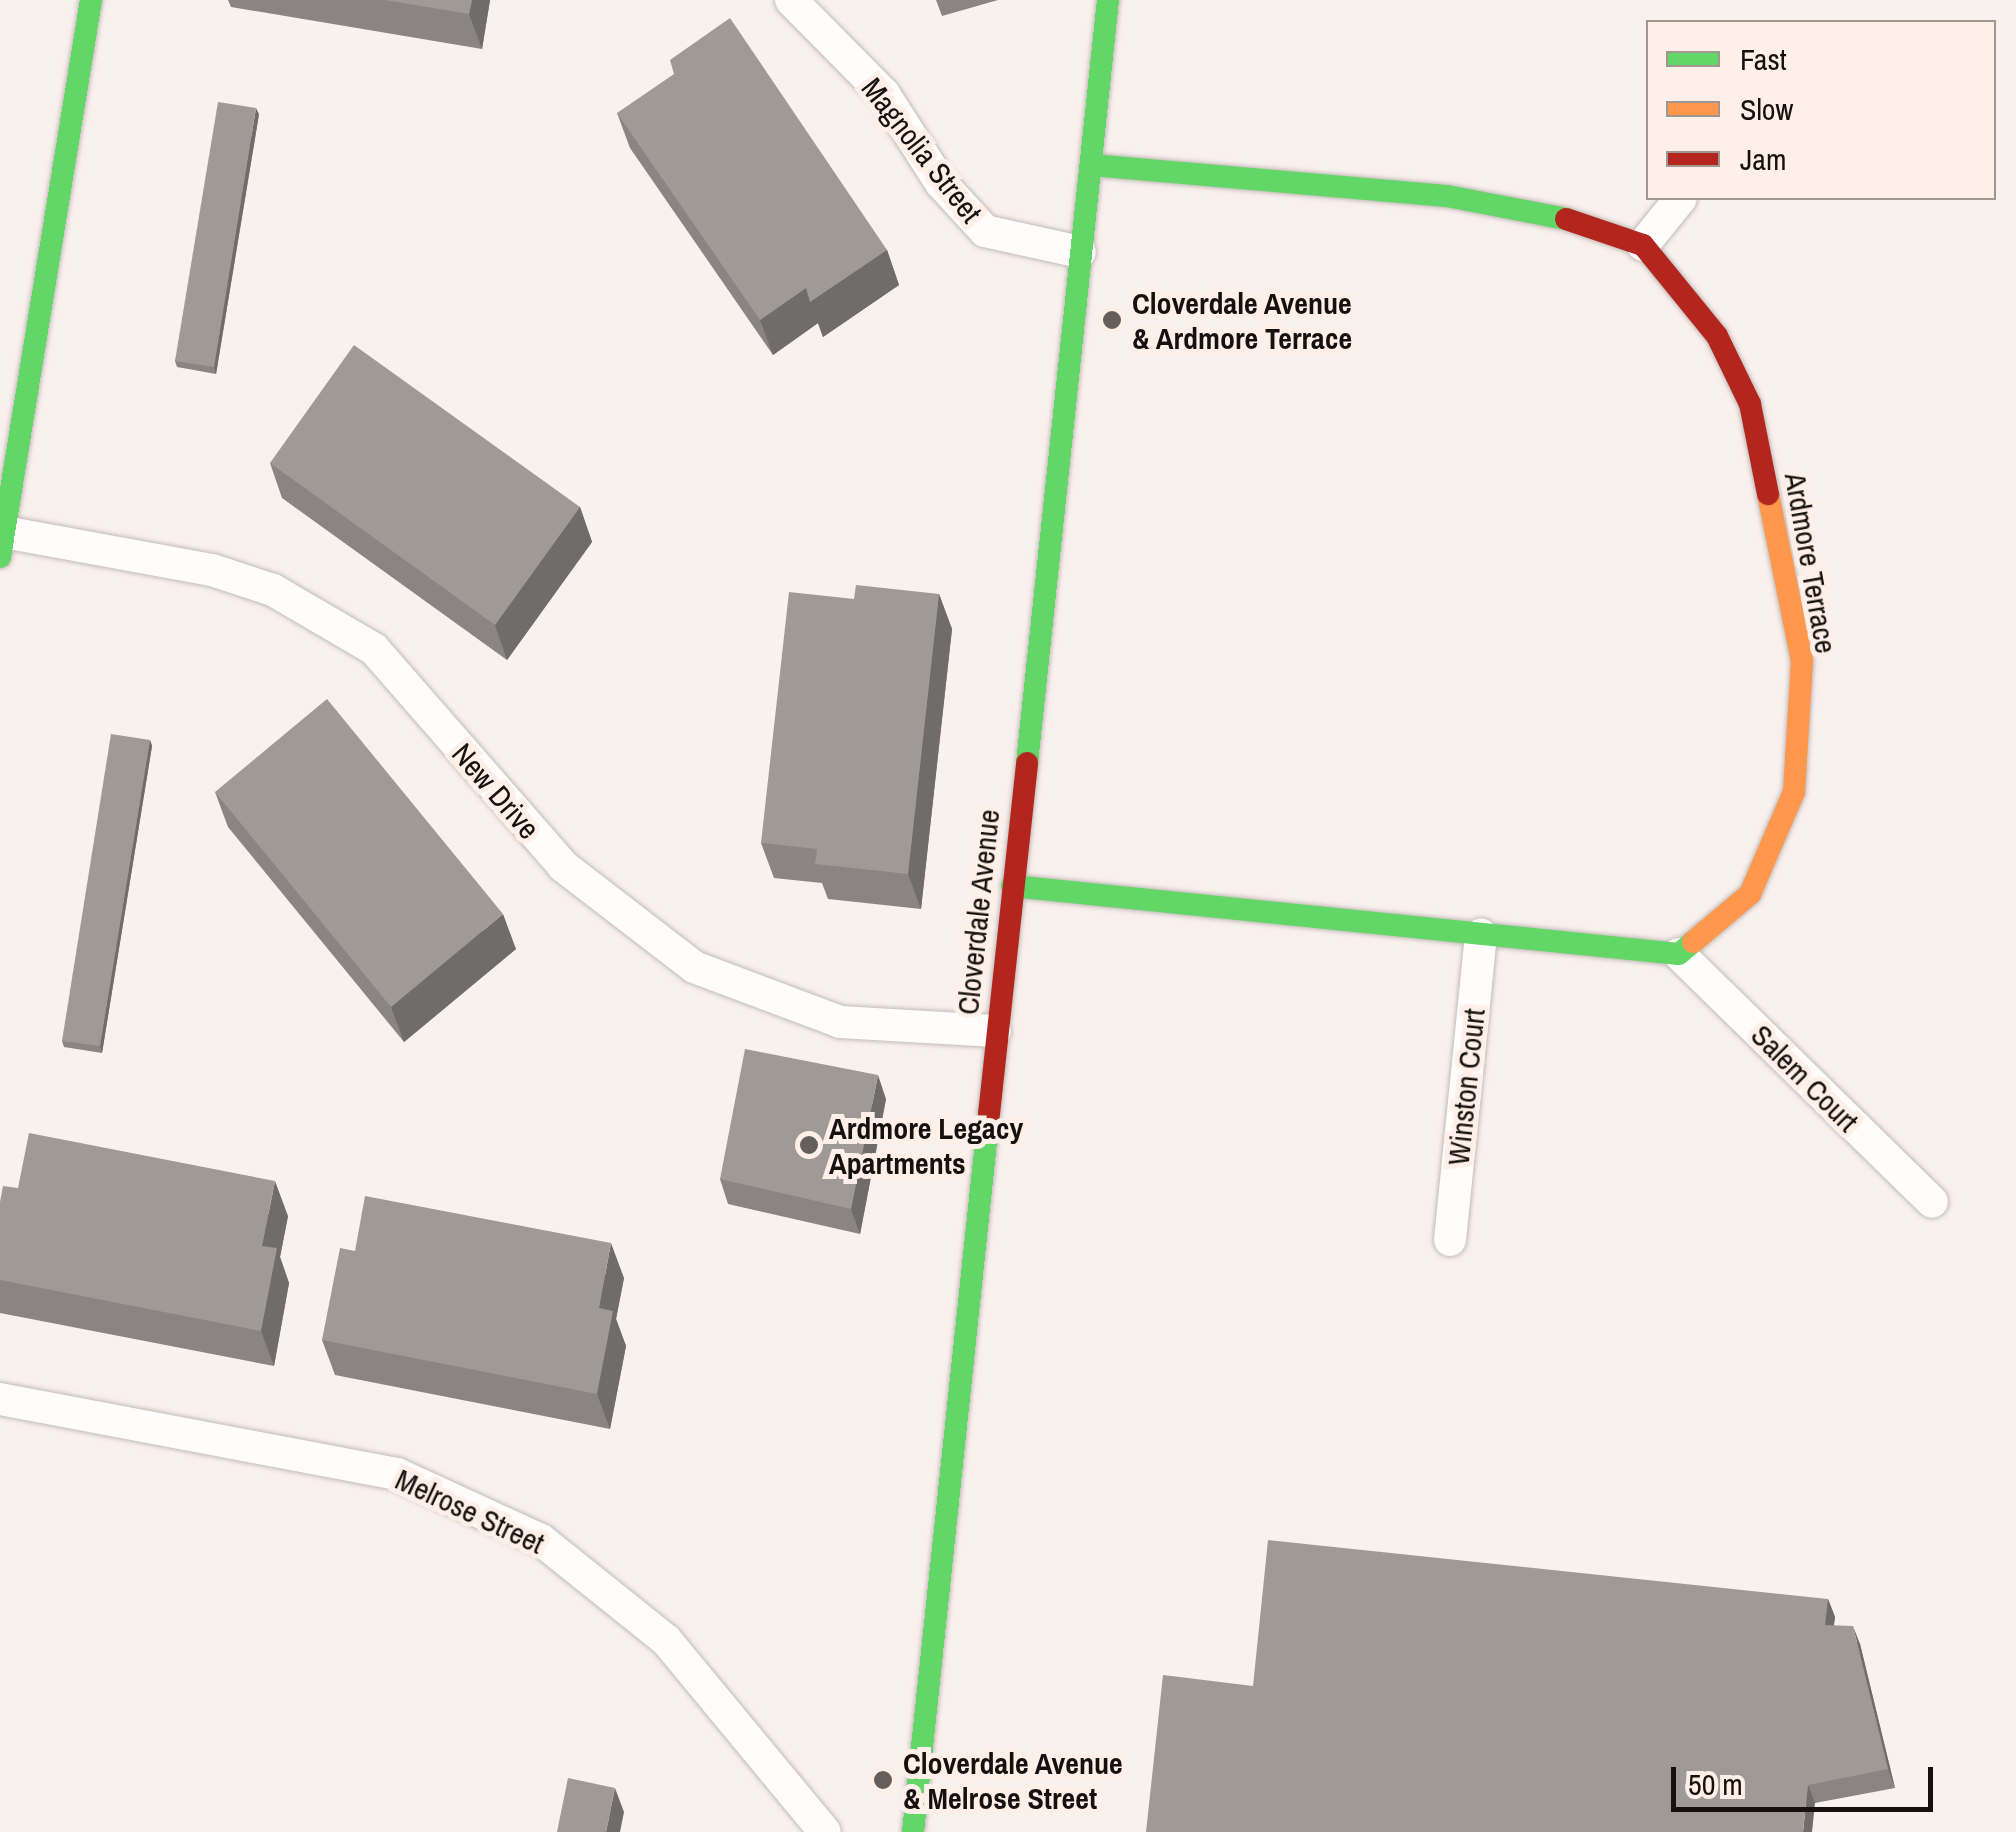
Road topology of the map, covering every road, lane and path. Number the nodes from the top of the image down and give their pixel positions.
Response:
1 (92, 0) edge
2 (791, 0) edge
3 (1108, 0) edge
4 (1091, 165) junction
5 (1679, 200) edge
6 (1643, 245) junction
7 (1080, 252) junction
8 (2, 544) edge
9 (1012, 886) junction
10 (1482, 935) junction
11 (1679, 954) junction
12 (996, 1031) junction
13 (1932, 1202) dead end
14 (1450, 1240) dead end
15 (0, 1399) edge
16 (825, 1832) edge
17 (913, 1832) edge

1 - 8 street
2 - 7 street, Magnolia Street
3 - 4 street, Cloverdale Avenue
4 - 6 street
4 - 7 street, Cloverdale Avenue
5 - 6 street
6 - 11 street, Ardmore Terrace
7 - 9 street, Cloverdale Avenue
8 - 12 street, New Drive
9 - 10 street
9 - 12 street, Cloverdale Avenue
10 - 11 street
10 - 14 street, Winston Court
11 - 13 street, Salem Court
12 - 17 street, Cloverdale Avenue
15 - 16 street, Melrose Street

